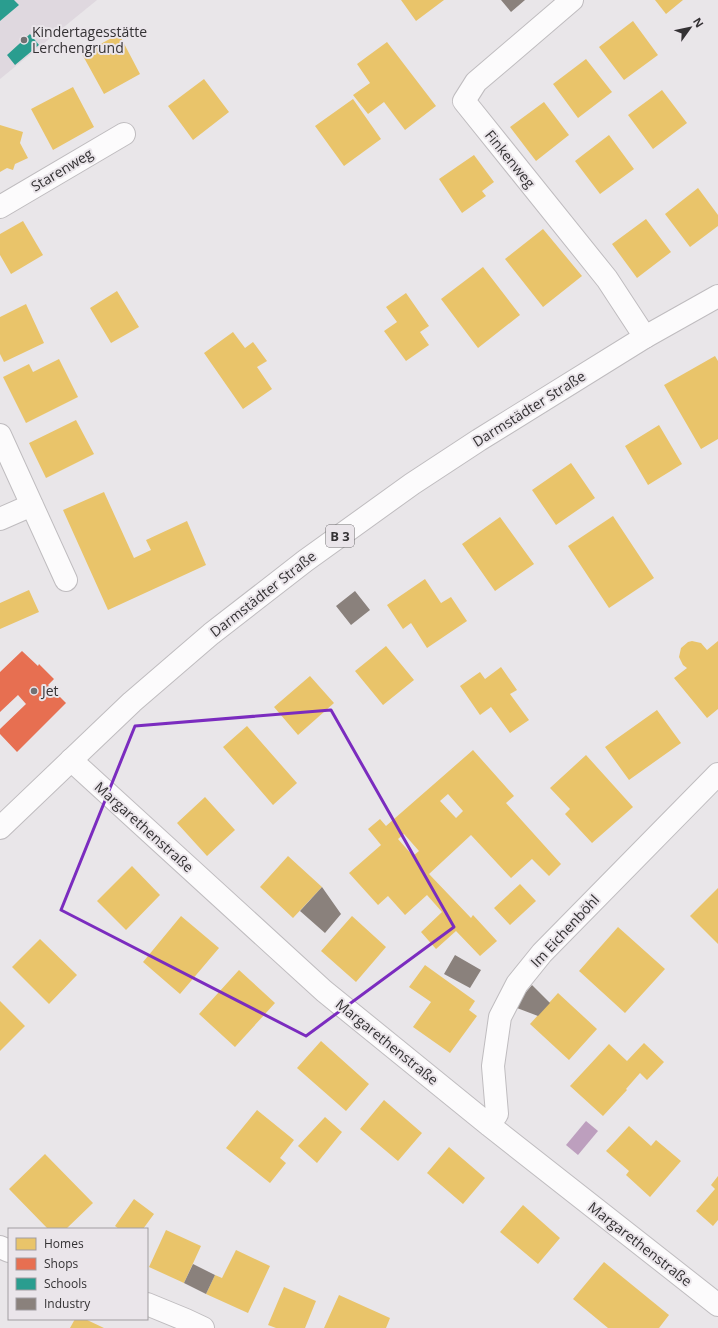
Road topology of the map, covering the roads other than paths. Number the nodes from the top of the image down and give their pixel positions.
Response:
1 (572, 0) edge
2 (124, 134) dead end
3 (0, 207) edge
4 (718, 296) edge
5 (645, 337) junction
6 (0, 435) edge
7 (32, 505) junction
8 (0, 519) edge
9 (66, 580) dead end
10 (71, 760) junction
11 (718, 774) edge
12 (0, 828) edge
13 (489, 1125) junction
14 (148, 1304) edge
15 (718, 1305) edge
16 (203, 1328) edge

1 - 5 street, Finkenweg
2 - 3 street, Starenweg
4 - 5 street, Darmstädter Straße / B 3
5 - 10 street, Darmstädter Straße / B 3
6 - 7 street
7 - 8 street
7 - 9 street
10 - 12 street, Darmstädter Straße / B 3
10 - 13 street, Margarethenstraße
11 - 13 street, Im Eichenböhl
13 - 15 street, Margarethenstraße
14 - 16 street

